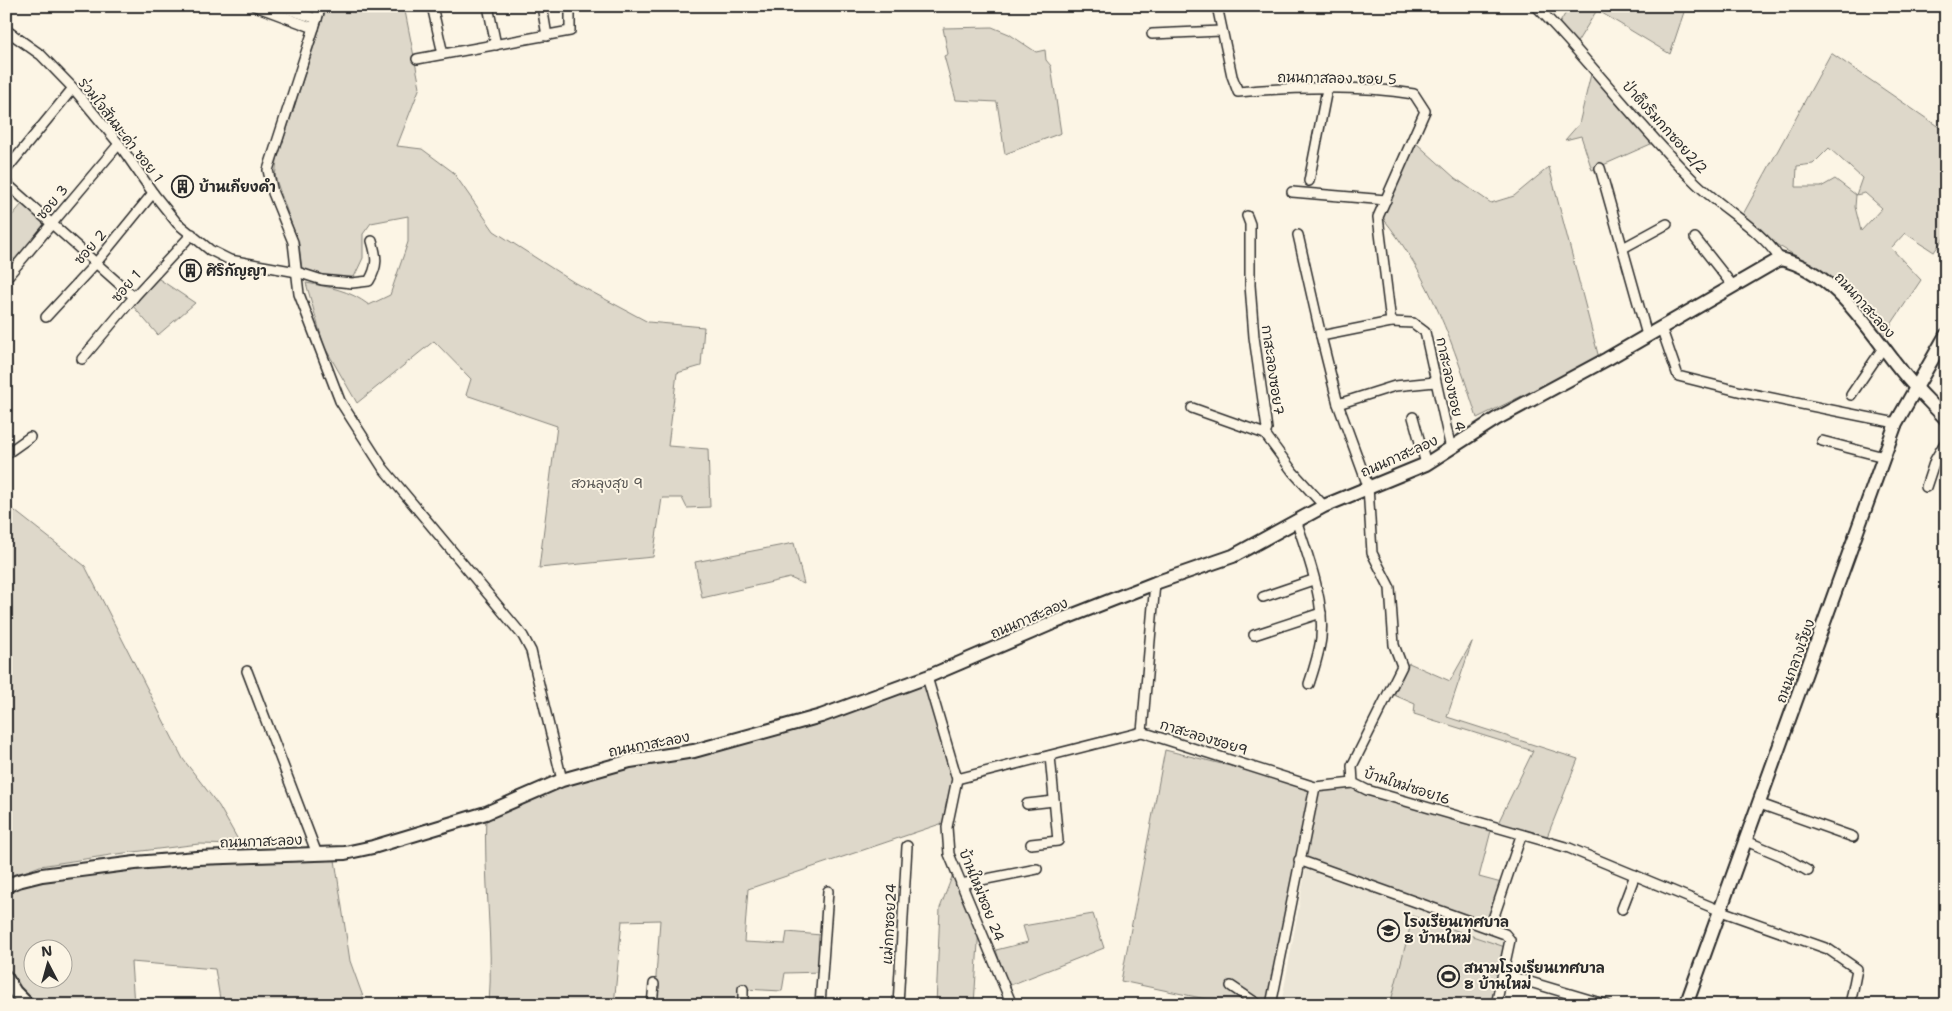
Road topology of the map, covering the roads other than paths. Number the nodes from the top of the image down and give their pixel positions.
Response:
1 (255, 6) edge
2 (321, 6) edge
3 (432, 6) edge
4 (488, 6) edge
5 (542, 6) edge
6 (570, 6) edge
7 (1217, 6) edge
8 (1536, 6) edge
9 (282, 9) edge
10 (316, 23) junction
11 (6, 30) edge
12 (1221, 31) junction
13 (1152, 34) dead end
14 (547, 36) junction
15 (496, 45) junction
16 (443, 54) junction
17 (417, 59) dead end
18 (73, 88) junction
19 (1328, 89) junction
20 (119, 144) junction
21 (1600, 168) dead end
22 (6, 170) edge
23 (1309, 180) dead end
24 (6, 183) edge
25 (1292, 192) dead end
26 (153, 193) junction
27 (1386, 200) junction
28 (1247, 216) dead end
29 (52, 224) junction
30 (1666, 224) dead end
31 (192, 234) junction
32 (1298, 235) dead end
33 (1695, 238) dead end
34 (372, 240) dead end
35 (1623, 248) junction
36 (1780, 259) junction
37 (96, 263) junction
38 (297, 272) junction
39 (7, 277) edge
40 (1734, 286) junction
41 (134, 297) junction
42 (46, 317) dead end
43 (1391, 322) junction
44 (1660, 327) junction
45 (1946, 334) edge
46 (1321, 336) junction
47 (1647, 336) junction
48 (1883, 348) junction
49 (82, 359) dead end
50 (1435, 382) junction
51 (1915, 387) junction
52 (1851, 395) dead end
53 (1338, 404) junction
54 (1192, 408) dead end
55 (1414, 417) dead end
56 (1946, 419) edge
57 (1896, 423) junction
58 (1265, 434) junction
59 (30, 437) dead end
60 (1946, 441) edge
61 (1822, 442) dead end
62 (1451, 450) junction
63 (6, 454) edge
64 (1884, 457) junction
65 (1426, 464) junction
66 (1368, 486) junction
67 (1926, 487) dead end
68 (1324, 506) junction
69 (1296, 520) junction
70 (1313, 580) junction
71 (1155, 583) junction
72 (1263, 597) dead end
73 (1321, 613) junction
74 (1254, 635) dead end
75 (248, 671) dead end
76 (927, 677) junction
77 (1309, 684) dead end
78 (1142, 732) junction
79 (1050, 756) junction
80 (957, 779) junction
81 (562, 780) junction
82 (1353, 783) junction
83 (1315, 787) junction
84 (1054, 801) junction
85 (1026, 804) dead end
86 (1760, 804) junction
87 (1521, 836) junction
88 (1853, 837) dead end
89 (1746, 842) junction
90 (1031, 844) dead end
91 (908, 846) dead end
92 (317, 854) junction
93 (1300, 860) junction
94 (1037, 869) dead end
95 (1808, 871) dead end
96 (1635, 875) junction
97 (961, 884) junction
98 (6, 886) edge
99 (828, 890) dead end
100 (1622, 909) dead end
101 (1721, 911) junction
102 (1490, 928) junction
103 (1503, 974) junction
104 (6, 978) edge
105 (654, 984) dead end
106 (1231, 986) dead end
107 (744, 990) dead end
108 (28, 1005) edge
109 (652, 1005) edge
110 (743, 1005) edge
111 (820, 1005) edge
112 (898, 1005) edge
113 (1012, 1005) edge
114 (1259, 1005) edge
115 (1271, 1005) edge
116 (1496, 1005) edge
117 (1607, 1005) edge
118 (1686, 1005) edge
119 (1850, 1005) edge

1 - 9 street
2 - 10 street
3 - 16 street
4 - 15 street
5 - 14 street
6 - 14 street
7 - 12 street, ถนนกาสลอง ซอย 5
8 - 36 street, ป่าตึงริมกกซอย2/2
9 - 10 street
10 - 38 street
11 - 18 street, ร่วมใจสันมะค่า ซอย 1
12 - 13 street
12 - 19 street, ถนนกาสลอง ซอย 5
14 - 15 street
15 - 16 street
16 - 17 street
18 - 20 street, ร่วมใจสันมะค่า ซอย 1
18 - 22 street
19 - 23 street
19 - 27 street, ถนนกาสลอง ซอย 5
20 - 26 street, ร่วมใจสันมะค่า ซอย 1
20 - 29 street, ซอย 3
21 - 35 street
24 - 29 street
25 - 27 street
26 - 31 street, ร่วมใจสันมะค่า ซอย 1
26 - 37 street, ซอย 2
27 - 43 street, ถนนกาสลอง ซอย 5
28 - 58 street, กาสะลองซอย7
29 - 37 street
29 - 39 street, ซอย 3
30 - 35 street
31 - 38 street, ร่วมใจสันมะค่า ซอย 1
31 - 41 street, ซอย 1
32 - 46 street
33 - 40 street
34 - 38 street, ร่วมใจสันมะค่า ซอย 1
35 - 47 street
36 - 40 street, ถนนกาสะลอง
36 - 48 street, ถนนกาสะลอง
37 - 41 street
37 - 42 street, ซอย 2
38 - 81 street
40 - 44 street, ถนนกาสะลอง
41 - 49 street, ซอย 1
43 - 46 street
43 - 50 street, กาสะลองซอย 4
44 - 47 street, ถนนกาสะลอง
44 - 57 street
45 - 51 street, ถนนกลางเวียง
46 - 53 street
47 - 62 street, ถนนกาสะลอง
48 - 51 street, ถนนกาสะลอง
48 - 52 street
50 - 53 street
50 - 62 street, กาสะลองซอย 4
51 - 56 street, ถนนกาสะลอง
51 - 57 street, ถนนกลางเวียง
53 - 66 street
54 - 58 street
55 - 65 street
57 - 64 street, ถนนกลางเวียง
58 - 68 street, กาสะลองซอย7
59 - 63 street
60 - 67 street
61 - 64 street
62 - 65 street, ถนนกาสะลอง
64 - 86 street, ถนนกลางเวียง
65 - 66 street, ถนนกาสะลอง
66 - 68 street, ถนนกาสะลอง
66 - 82 street, บ้านใหม่ซอย16
68 - 69 street, ถนนกาสะลอง
69 - 70 street
69 - 71 street, ถนนกาสะลอง
70 - 72 street
70 - 73 street
71 - 76 street, ถนนกาสะลอง
71 - 78 street, กาสะลองซอย9
73 - 74 street
73 - 77 street
75 - 92 street
76 - 80 street, บ้านใหม่ซอย 24
76 - 81 street, ถนนกาสะลอง
78 - 79 street
78 - 83 street, กาสะลองซอย9
79 - 80 street
79 - 84 street
80 - 97 street, บ้านใหม่ซอย 24
81 - 92 street, ถนนกาสะลอง
82 - 83 street
82 - 87 street, บ้านใหม่ซอย16
83 - 93 street
84 - 85 street
84 - 90 street
86 - 88 street
86 - 89 street, ถนนกลางเวียง
87 - 96 street, บ้านใหม่ซอย16
87 - 102 street
89 - 95 street
89 - 101 street, ถนนกลางเวียง
91 - 112 street, แม่กกซอย24
92 - 98 street, ถนนกาสะลอง
93 - 102 street
93 - 115 street
94 - 97 street
96 - 100 street
96 - 101 street, บ้านใหม่ซอย16
97 - 113 street, บ้านใหม่ซอย 24
99 - 111 street
101 - 118 street, ถนนกลางเวียง
101 - 119 street, บ้านใหม่ซอย16
102 - 103 street
103 - 116 street
103 - 117 street
104 - 108 street
105 - 109 street
106 - 114 street
107 - 110 street

